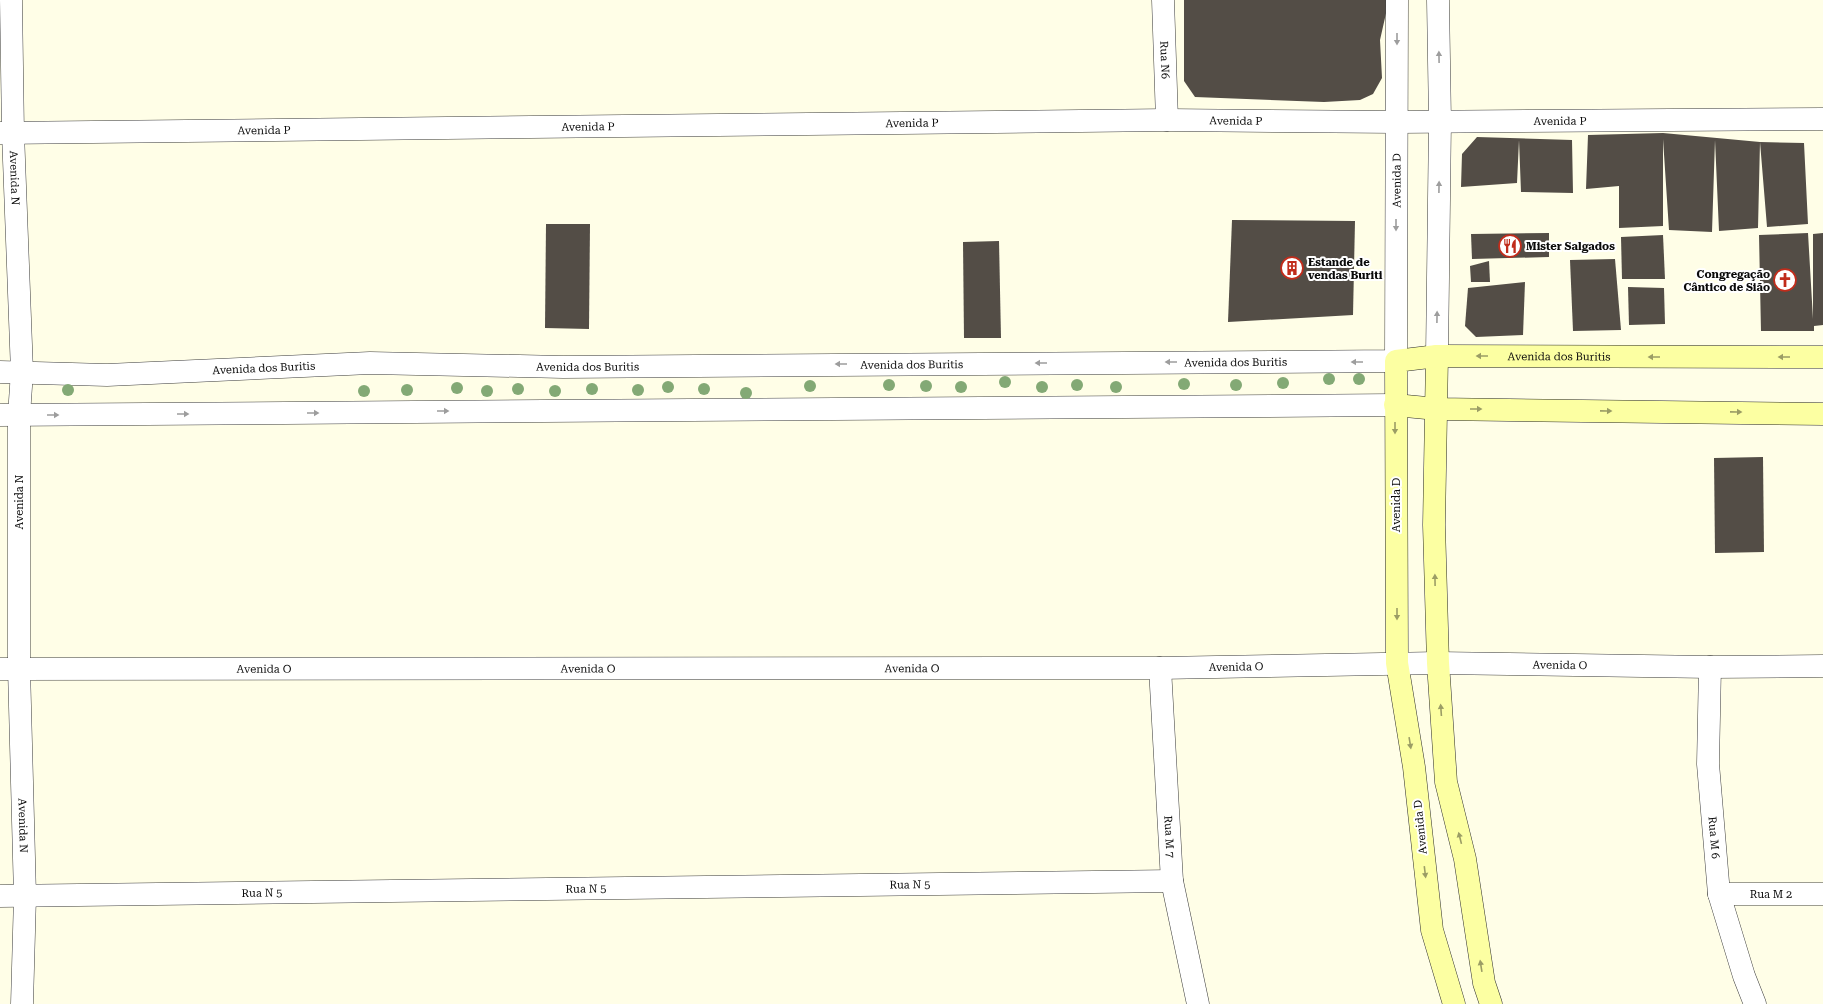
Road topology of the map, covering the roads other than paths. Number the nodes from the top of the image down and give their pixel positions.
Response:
1 (11, 0) edge
2 (1163, 0) edge
3 (1397, 0) edge
4 (1438, 0) edge
5 (1823, 119) edge
6 (1167, 120) junction
7 (1440, 121) junction
8 (1397, 122) junction
9 (6, 133) edge
10 (1436, 356) junction
11 (1823, 357) edge
12 (1396, 361) junction
13 (0, 372) edge
14 (22, 372) junction
15 (1395, 405) junction
16 (1437, 409) junction
17 (1823, 414) edge
18 (9, 415) edge
19 (1397, 663) junction
20 (1438, 663) junction
21 (1710, 666) junction
22 (1823, 666) edge
23 (9, 668) edge
24 (1160, 668) junction
25 (1172, 881) junction
26 (1719, 894) junction
27 (1823, 894) edge
28 (0, 896) edge
29 (25, 896) junction
30 (22, 1004) edge
31 (1198, 1004) edge
32 (1454, 1004) edge
33 (1491, 1004) edge
34 (1755, 1004) edge

1 - 9 street, Avenida N
2 - 6 street, Rua N6
3 -> 8 street, Avenida D
7 -> 4 street
5 - 7 street, Avenida P
6 - 8 street, Avenida P
6 - 9 street, Avenida P
7 - 8 street, Avenida P
10 -> 7 street
8 -> 12 street, Avenida D
9 - 14 street, Avenida N
11 -> 10 main road, Avenida dos Buritis
10 - 12 main road, Avenida dos Buritis
10 - 16 main road
12 -> 14 street, Avenida dos Buritis
12 - 15 main road, Avenida D
13 - 14 street, Avenida dos Buritis
14 - 18 street, Avenida N
15 - 16 main road
18 -> 15 street
15 -> 19 main road, Avenida D
16 -> 17 main road
20 -> 16 main road
18 - 23 street, Avenida N
19 - 20 street, Avenida O
19 - 24 street, Avenida O
19 -> 32 main road, Avenida D
20 - 21 street, Avenida O
33 -> 20 main road
21 - 22 street, Avenida O
21 - 26 street, Rua M 6
23 - 24 street, Avenida O
23 - 29 street, Avenida N
24 - 25 street, Rua M 7
25 - 29 street, Rua N 5
25 - 31 street, Rua M 7
26 - 27 street, Rua M 2
26 - 34 street, Rua M 6
28 - 29 street, Rua N 5
29 - 30 street, Avenida N

